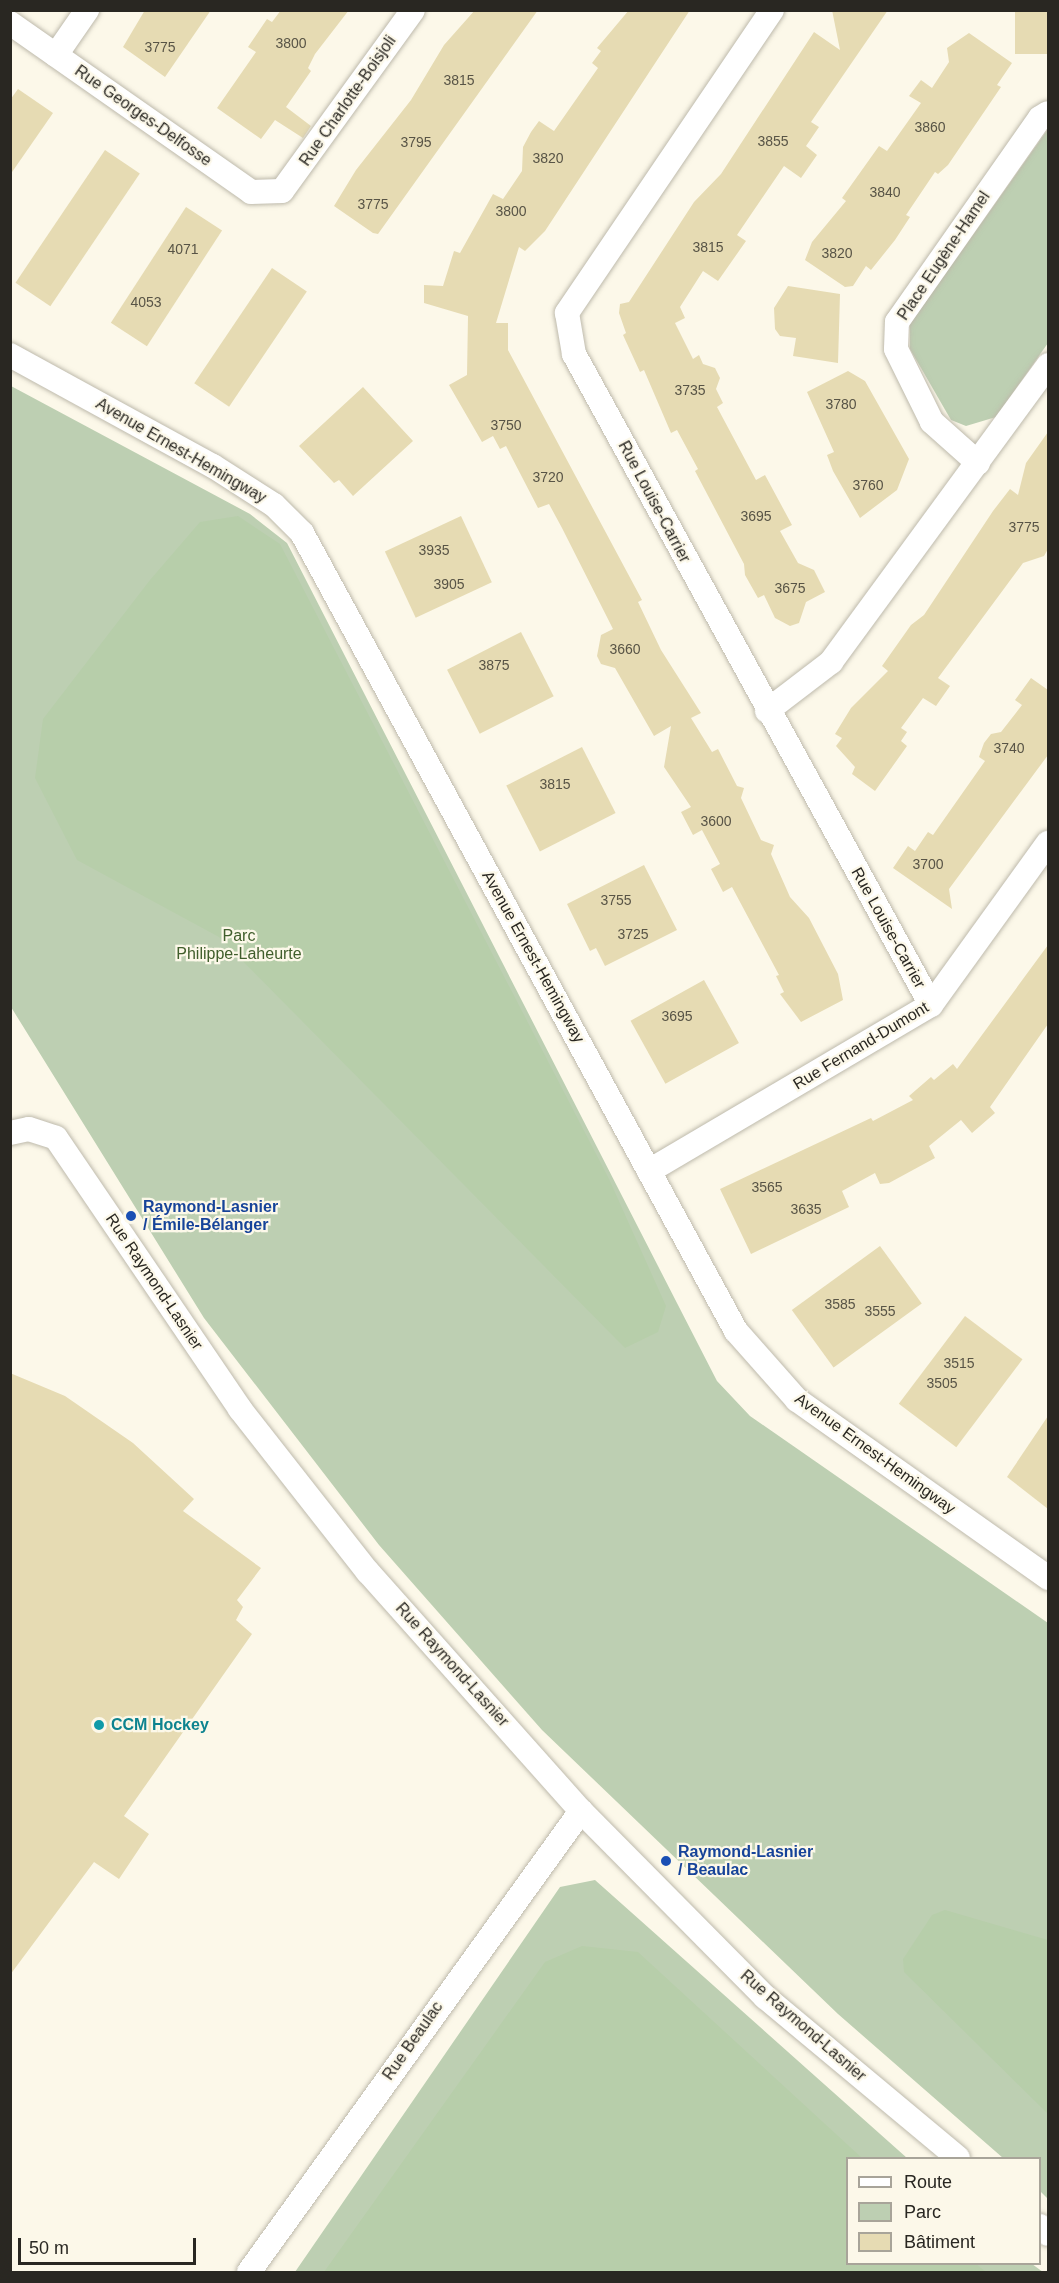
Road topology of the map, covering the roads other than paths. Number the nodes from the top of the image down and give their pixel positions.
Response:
1 (87, 10) edge
2 (413, 10) edge
3 (772, 10) edge
4 (10, 23) edge
5 (56, 55) junction
6 (1048, 113) edge
7 (282, 191) joint
8 (10, 355) edge
9 (1048, 365) edge
10 (978, 463) junction
11 (767, 711) junction
12 (1048, 843) edge
13 (931, 1005) junction
14 (10, 1133) edge
15 (649, 1171) junction
16 (1048, 1578) edge
17 (581, 1811) junction
18 (957, 2157) edge
19 (249, 2272) edge

1 - 5 street
2 - 7 street, Rue Charlotte-Boisjoli
3 - 11 street, Rue Louise-Carrier
4 - 5 street, Rue Georges-Delfosse
5 - 7 street, Rue Georges-Delfosse
6 - 10 street, Place Eugène-Hamel
8 - 15 street, Avenue Ernest-Hemingway
9 - 10 street
10 - 11 street
11 - 13 street, Rue Louise-Carrier
12 - 13 street, Rue Fernand-Dumont
13 - 15 street, Rue Fernand-Dumont
14 - 17 street, Rue Raymond-Lasnier
15 - 16 street, Avenue Ernest-Hemingway
17 - 18 street, Rue Raymond-Lasnier
17 - 19 street, Rue Beaulac

